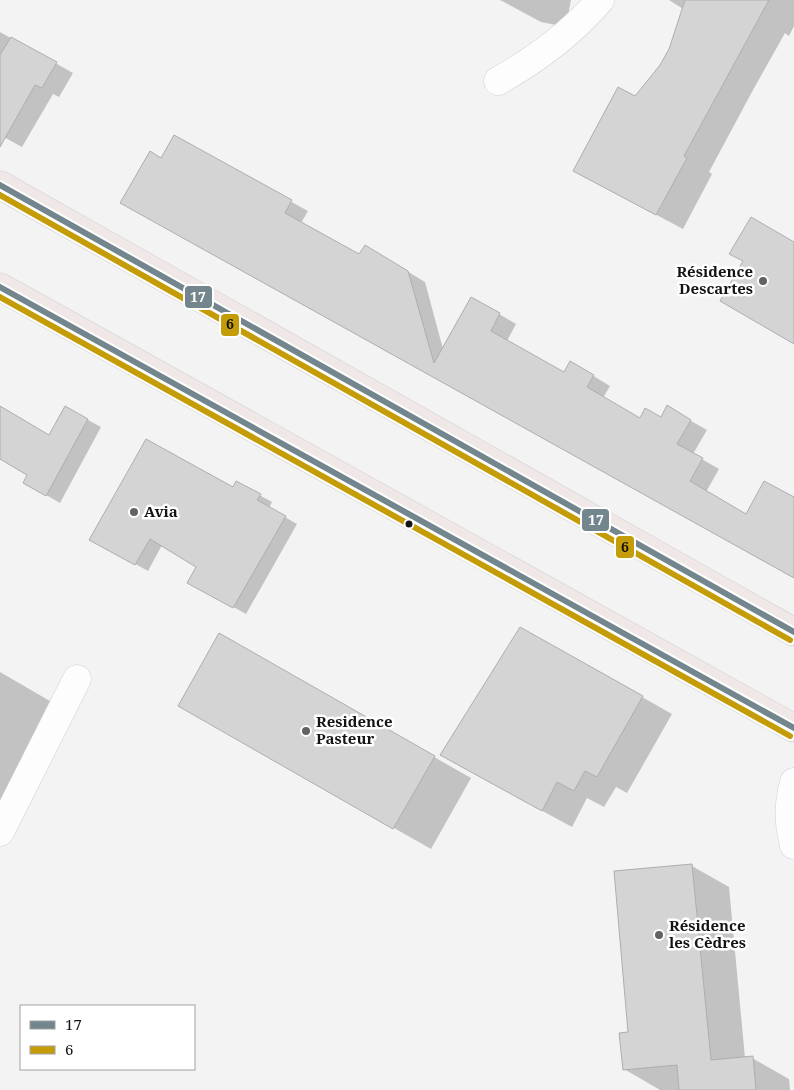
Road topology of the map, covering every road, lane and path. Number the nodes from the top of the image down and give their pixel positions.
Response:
1 (600, 0) edge
2 (498, 81) dead end
3 (0, 185) edge
4 (0, 287) edge
5 (794, 632) edge
6 (77, 679) dead end
7 (794, 728) edge
8 (794, 782) edge
9 (0, 832) edge
10 (794, 845) edge

1 - 2 street
3 - 5 main road
4 - 7 main road
6 - 9 street
8 - 10 street

